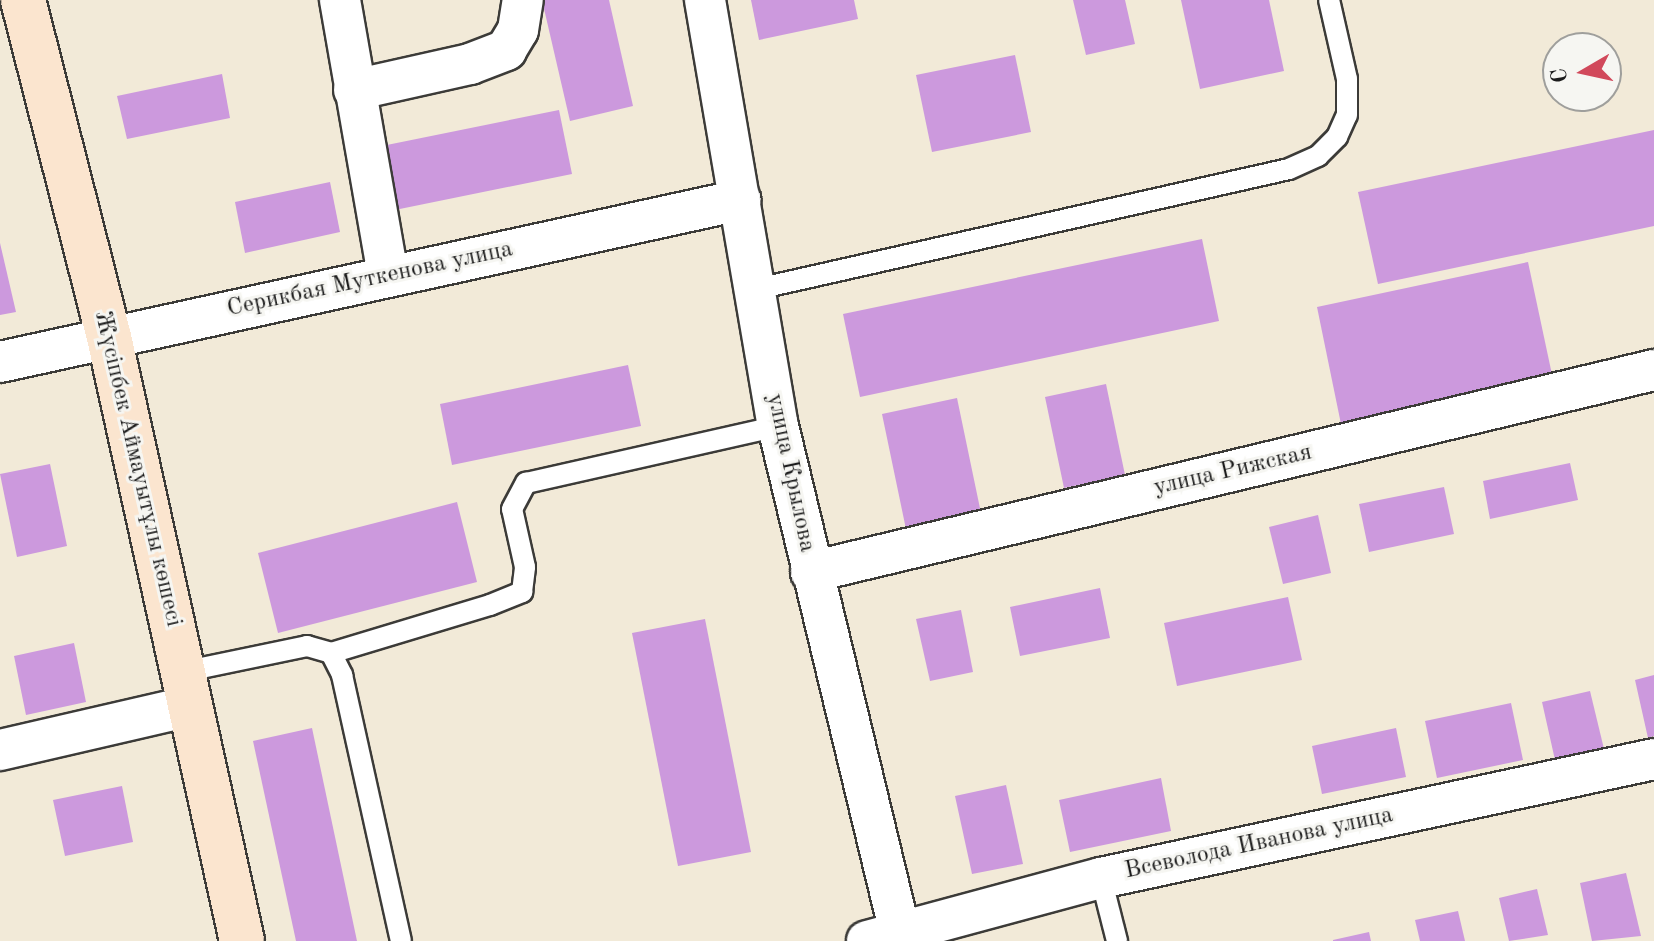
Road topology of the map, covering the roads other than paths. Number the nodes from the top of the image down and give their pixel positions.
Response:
1 (15, 0) edge
2 (23, 0) edge
3 (340, 0) edge
4 (523, 0) edge
5 (705, 0) edge
6 (1329, 0) edge
7 (0, 3) edge
8 (354, 90) junction
9 (740, 200) junction
10 (388, 276) junction
11 (757, 289) junction
12 (109, 337) junction
13 (0, 362) edge
14 (1654, 370) edge
15 (778, 426) junction
16 (811, 572) junction
17 (331, 653) junction
18 (186, 689) junction
19 (0, 750) edge
20 (1654, 759) edge
21 (1101, 878) junction
22 (890, 938) edge
23 (242, 941) edge
24 (401, 941) edge
25 (1117, 941) edge

1 - 7 street
2 - 12 street, Жүсіпбек Аймауытұлы көшесі
3 - 8 street
4 - 8 street
5 - 9 street, улица Крылова
6 - 11 lane
8 - 10 street
9 - 10 street, Серикбая Муткенова улица
9 - 11 street, улица Крылова
10 - 12 street, Серикбая Муткенова улица
11 - 15 street, улица Крылова
12 - 13 street, Серикбая Муткенова улица
12 - 18 street, Жүсіпбек Аймауытұлы көшесі
14 - 16 street, улица Рижская
15 - 16 street, улица Крылова
15 - 17 lane
16 - 22 street, улица Крылова
17 - 18 lane
17 - 24 lane
18 - 19 street
18 - 23 street, Жүсіпбек Аймауытұлы көшесі
20 - 21 street, Всеволода Иванова улица
21 - 22 street, Всеволода Иванова улица
21 - 25 lane

